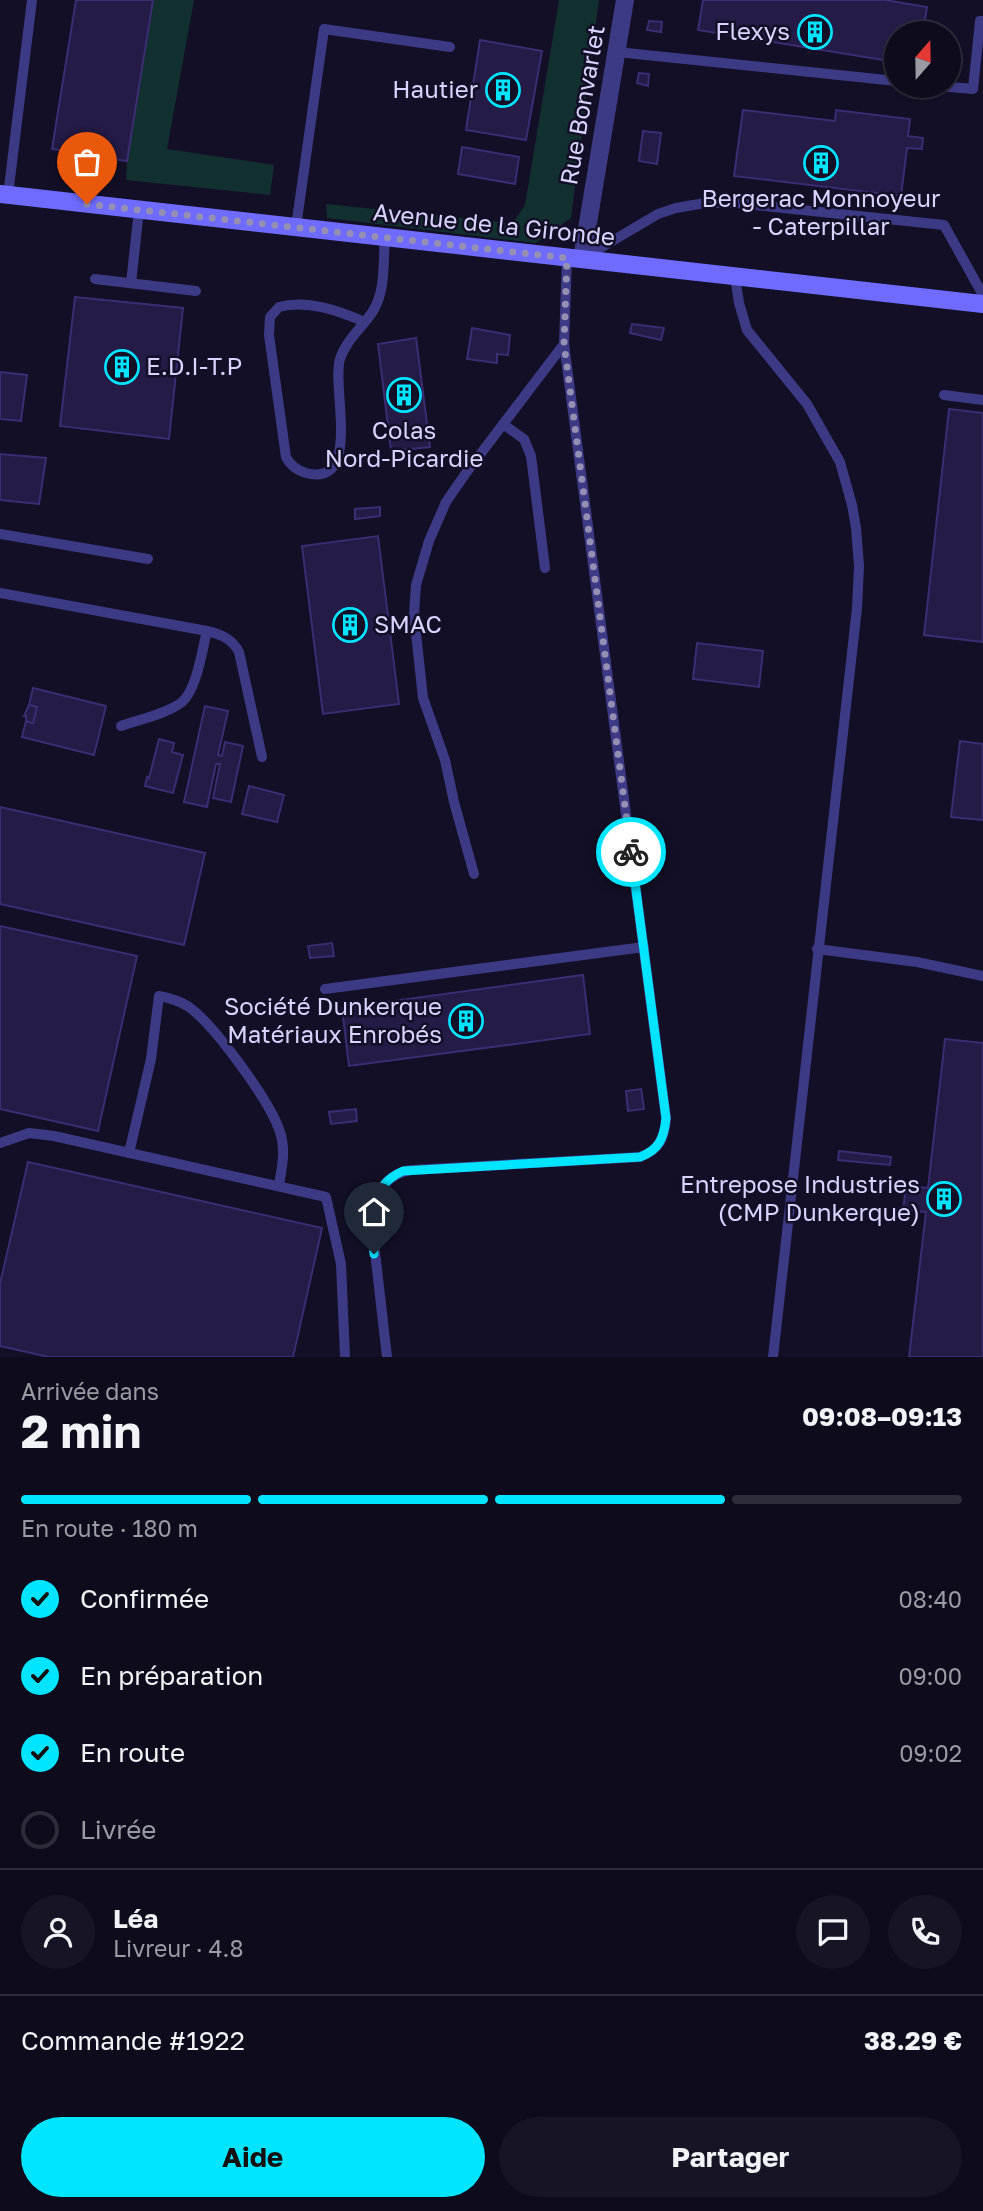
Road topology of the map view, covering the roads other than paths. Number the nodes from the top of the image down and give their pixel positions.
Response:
1 (32, 0) edge
2 (625, 0) edge
3 (983, 21) edge
4 (450, 47) dead end
5 (617, 52) junction
6 (884, 80) edge
7 (961, 88) edge
8 (4, 195) edge
9 (139, 209) junction
10 (296, 227) junction
11 (385, 237) junction
12 (575, 258) junction
13 (735, 276) junction
14 (95, 279) dead end
15 (131, 283) junction
16 (196, 291) dead end
17 (983, 295) edge
18 (983, 304) edge
19 (365, 322) junction
20 (564, 344) junction
21 (944, 395) dead end
22 (983, 400) edge
23 (503, 424) junction
24 (0, 534) edge
25 (148, 559) dead end
26 (545, 568) dead end
27 (0, 593) edge
28 (207, 631) junction
29 (121, 726) dead end
30 (262, 757) dead end
31 (474, 874) dead end
32 (644, 947) junction
33 (817, 949) junction
34 (983, 975) edge
35 (325, 989) dead end
36 (0, 1143) edge
37 (129, 1153) junction
38 (279, 1185) junction
39 (345, 1357) edge
40 (387, 1357) edge
41 (773, 1357) edge

1 - 8 lane
2 - 5 street, Rue Bonvarlet
3 - 7 lane
4 - 10 lane
5 - 6 lane
5 - 12 street, Rue Bonvarlet
8 - 9 street, Avenue de la Gironde
9 - 10 street, Avenue de la Gironde
9 - 15 lane
10 - 11 street, Avenue de la Gironde
11 - 12 street, Avenue de la Gironde
11 - 19 lane
12 - 13 street, Avenue de la Gironde
12 - 17 lane
12 - 20 lane
13 - 18 street, Avenue de la Gironde
13 - 33 lane
14 - 15 lane
15 - 16 lane
19 - 19 lane
20 - 23 lane
20 - 32 lane
21 - 22 lane
23 - 26 lane
23 - 31 lane
24 - 25 lane
27 - 28 lane
28 - 29 lane
28 - 30 lane
32 - 35 lane
32 - 40 lane
33 - 34 lane
33 - 41 lane
36 - 37 lane
37 - 38 lane
37 - 38 lane
38 - 39 lane

